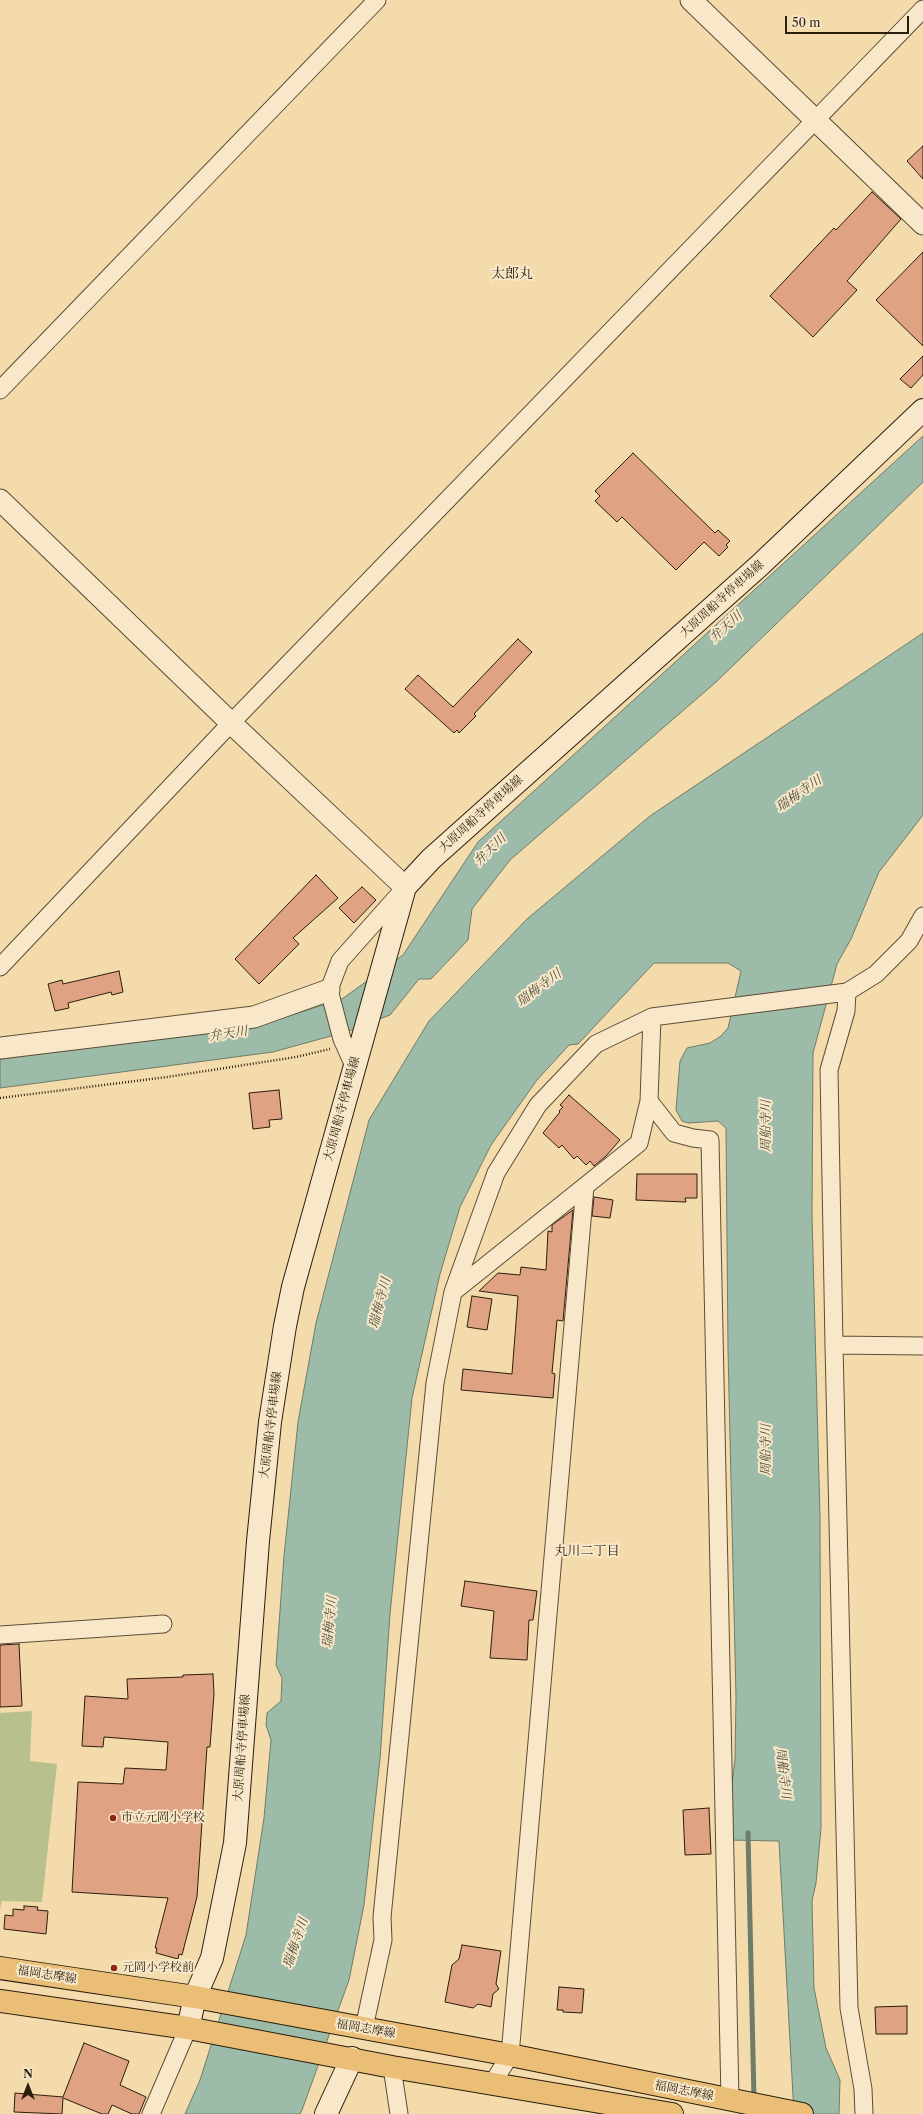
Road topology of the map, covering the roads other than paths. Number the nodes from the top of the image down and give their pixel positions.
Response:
1 (377, 0) edge
2 (691, 0) edge
3 (923, 9) edge
4 (815, 121) junction
5 (923, 224) edge
6 (0, 390) edge
7 (923, 410) edge
8 (0, 500) edge
9 (231, 723) junction
10 (406, 887) junction
11 (923, 916) edge
12 (0, 967) edge
13 (329, 990) junction
14 (847, 992) junction
15 (652, 1017) junction
16 (0, 1048) edge
17 (354, 1066) junction
18 (649, 1102) junction
19 (585, 1186) junction
20 (453, 1292) junction
21 (834, 1345) junction
22 (923, 1346) edge
23 (163, 1624) dead end
24 (0, 1635) edge
25 (0, 1968) edge
26 (195, 1998) junction
27 (0, 2001) edge
28 (188, 2028) junction
29 (364, 2028) junction
30 (510, 2055) junction
31 (352, 2058) junction
32 (392, 2067) junction
33 (492, 2084) junction
34 (730, 2100) junction
35 (151, 2114) edge
36 (326, 2114) edge
37 (399, 2114) edge
38 (672, 2114) edge
39 (802, 2114) edge
40 (864, 2114) edge

1 - 6 street
2 - 4 street
3 - 4 street
4 - 5 street
4 - 9 street
7 - 10 main road, 大原周船寺停車場線
8 - 9 street
9 - 10 street
9 - 12 street
10 - 13 street
10 - 17 main road, 大原周船寺停車場線
11 - 14 street
13 - 16 street
13 - 17 street
14 - 15 street
14 - 21 street
15 - 18 street
15 - 20 street
17 - 26 main road, 大原周船寺停車場線
18 - 19 street
18 - 34 street
19 - 20 street
19 - 30 street
20 - 29 street
21 - 22 street
21 - 40 street
23 - 24 street
25 - 26 main road, 福岡志摩線
26 - 28 main road, 大原周船寺停車場線
26 - 29 main road, 福岡志摩線
27 - 28 main road, 福岡志摩線
28 - 31 main road, 福岡志摩線
28 - 35 street
29 - 30 main road, 福岡志摩線
30 - 33 street
30 - 34 main road, 福岡志摩線
31 - 32 main road, 福岡志摩線
31 - 36 main road
32 - 33 main road, 福岡志摩線
32 - 37 street
33 - 38 main road, 福岡志摩線
34 - 39 main road, 福岡志摩線

